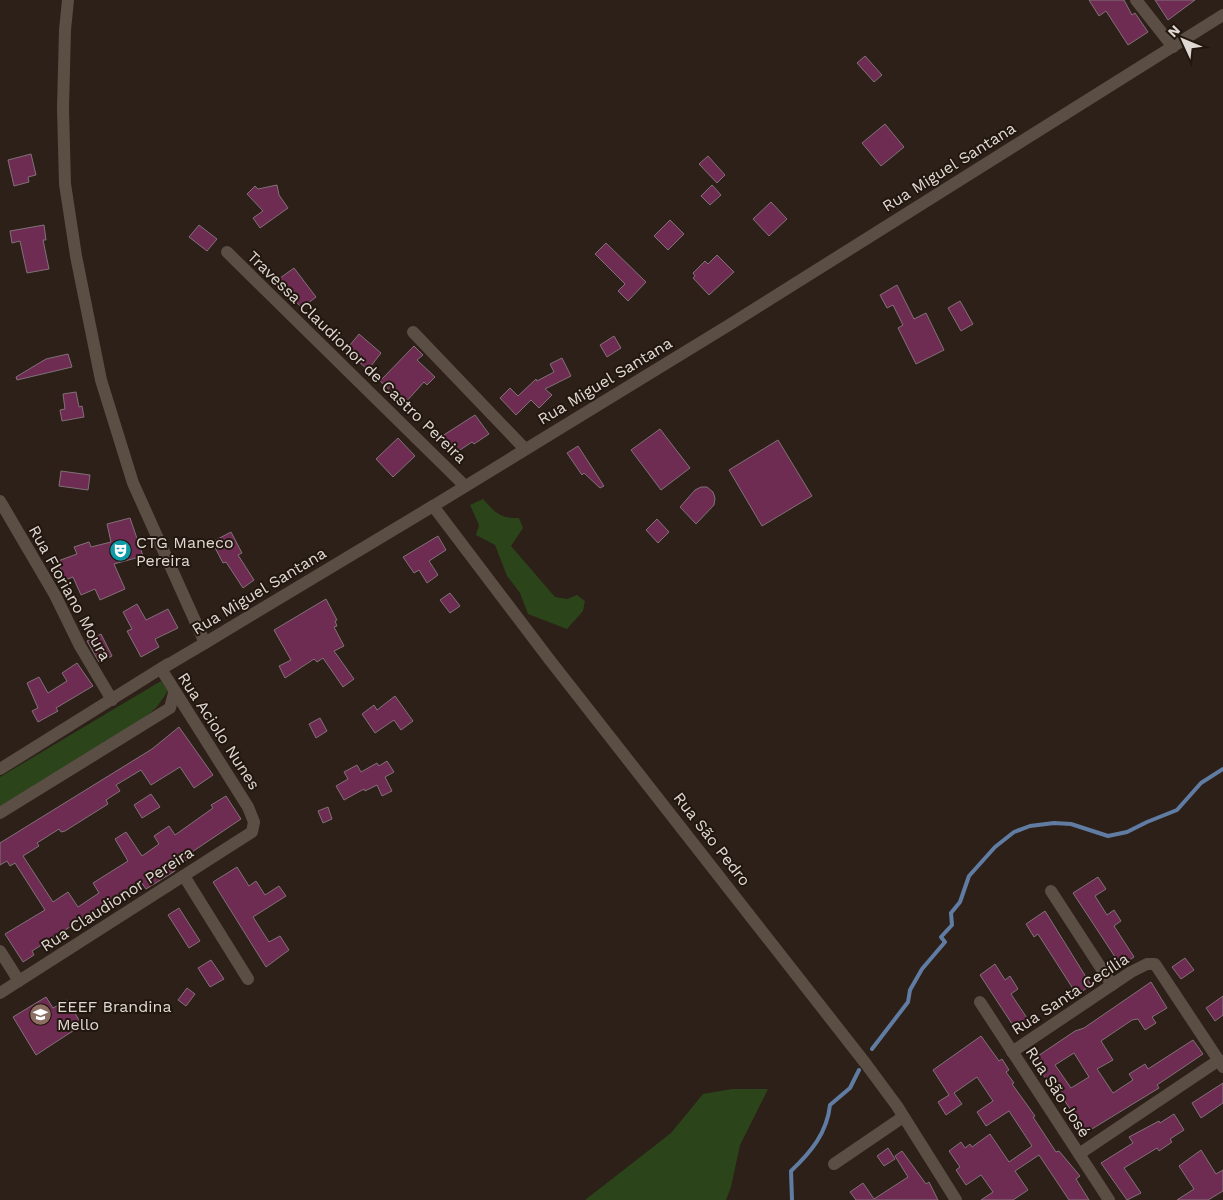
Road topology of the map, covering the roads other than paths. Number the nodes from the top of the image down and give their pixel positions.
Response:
1 (68, 0) edge
2 (1136, 0) edge
3 (1223, 15) edge
4 (1173, 47) junction
5 (227, 252) dead end
6 (413, 332) dead end
7 (525, 449) junction
8 (464, 486) junction
9 (0, 501) edge
10 (433, 506) junction
11 (200, 645) junction
12 (174, 693) junction
13 (112, 700) junction
14 (0, 768) edge
15 (0, 813) edge
16 (252, 832) joint
17 (184, 876) junction
18 (1051, 891) dead end
19 (0, 951) edge
20 (248, 979) dead end
21 (19, 981) junction
22 (1112, 985) junction
23 (0, 993) edge
24 (980, 1002) dead end
25 (1012, 1052) junction
26 (1221, 1064) edge
27 (903, 1116) junction
28 (1079, 1154) junction
29 (834, 1164) dead end
30 (1103, 1198) edge
31 (956, 1200) edge

1 - 11 street
2 - 4 street
3 - 4 street, Rua Miguel Santana
4 - 7 street, Rua Miguel Santana
5 - 8 street, Travessa Claudionor de Castro Pereira
6 - 7 street
7 - 8 street, Rua Miguel Santana
8 - 10 street, Rua Miguel Santana
9 - 13 street, Rua Floriano Moura
10 - 11 street, Rua Miguel Santana
10 - 27 street, Rua São Pedro
11 - 12 street, Rua Aciolo Nunes
11 - 13 street, Rua Miguel Santana
12 - 15 street
12 - 16 street, Rua Aciolo Nunes
13 - 14 street, Rua Miguel Santana
16 - 17 street, Rua Claudionor Pereira
17 - 20 street
17 - 21 street, Rua Claudionor Pereira
18 - 22 street
19 - 21 street
21 - 23 street, Rua Claudionor Pereira
22 - 25 street, Rua Santa Cecília
22 - 26 street, Rua Santa Cecília
24 - 25 street, Rua São José
25 - 28 street, Rua São José
26 - 28 street
27 - 29 street
27 - 31 street, Rua São Pedro
28 - 30 street, Rua São José

